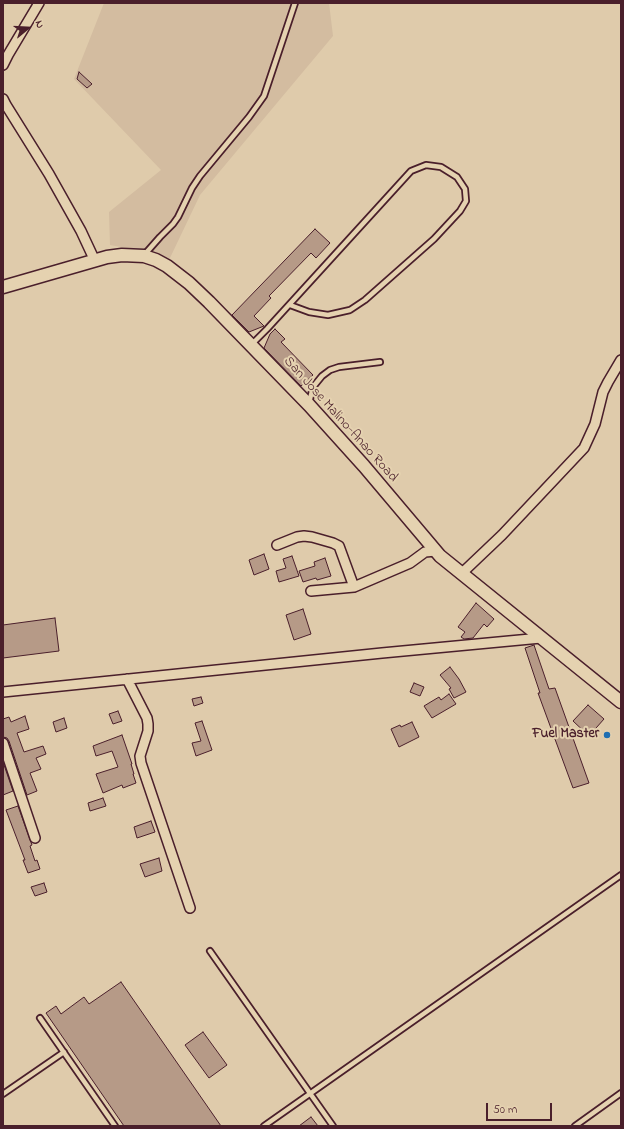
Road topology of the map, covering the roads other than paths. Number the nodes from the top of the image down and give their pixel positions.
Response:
1 (39, 3) edge
2 (295, 3) edge
3 (3, 65) edge
4 (3, 99) edge
5 (144, 256) junction
6 (95, 261) junction
7 (3, 287) edge
8 (290, 305) junction
9 (251, 345) junction
10 (621, 360) edge
11 (380, 362) dead end
12 (309, 405) junction
13 (277, 545) dead end
14 (436, 551) junction
15 (461, 574) junction
16 (354, 587) junction
17 (311, 592) dead end
18 (541, 638) junction
19 (128, 679) junction
20 (3, 692) edge
21 (621, 702) edge
22 (3, 743) edge
23 (34, 838) dead end
24 (621, 875) edge
25 (190, 908) dead end
26 (210, 951) dead end
27 (40, 1018) dead end
28 (64, 1052) junction
29 (621, 1093) edge
30 (3, 1094) edge
31 (310, 1094) junction
32 (115, 1126) edge
33 (264, 1126) edge
34 (333, 1126) edge
35 (575, 1126) edge

1 - 3 street
2 - 5 lane
4 - 6 street
5 - 6 main road, San Jose Malino-Anao Road
5 - 9 main road, San Jose Malino-Anao Road
6 - 7 main road, San Jose Malino-Anao Road
8 - 8 lane
8 - 9 lane
9 - 12 main road, San Jose Malino-Anao Road
10 - 15 street
11 - 12 lane
12 - 14 main road, San Jose Malino-Anao Road
13 - 16 street
14 - 15 main road, San Jose Malino-Anao Road
14 - 16 street
15 - 18 main road, San Jose Malino-Anao Road
16 - 17 street
18 - 19 street
18 - 21 main road, San Jose Malino-Anao Road
19 - 20 street
19 - 25 street
22 - 23 street
24 - 31 lane
26 - 31 lane
27 - 28 lane
28 - 30 lane
28 - 32 lane
29 - 35 lane
31 - 33 lane
31 - 34 lane

